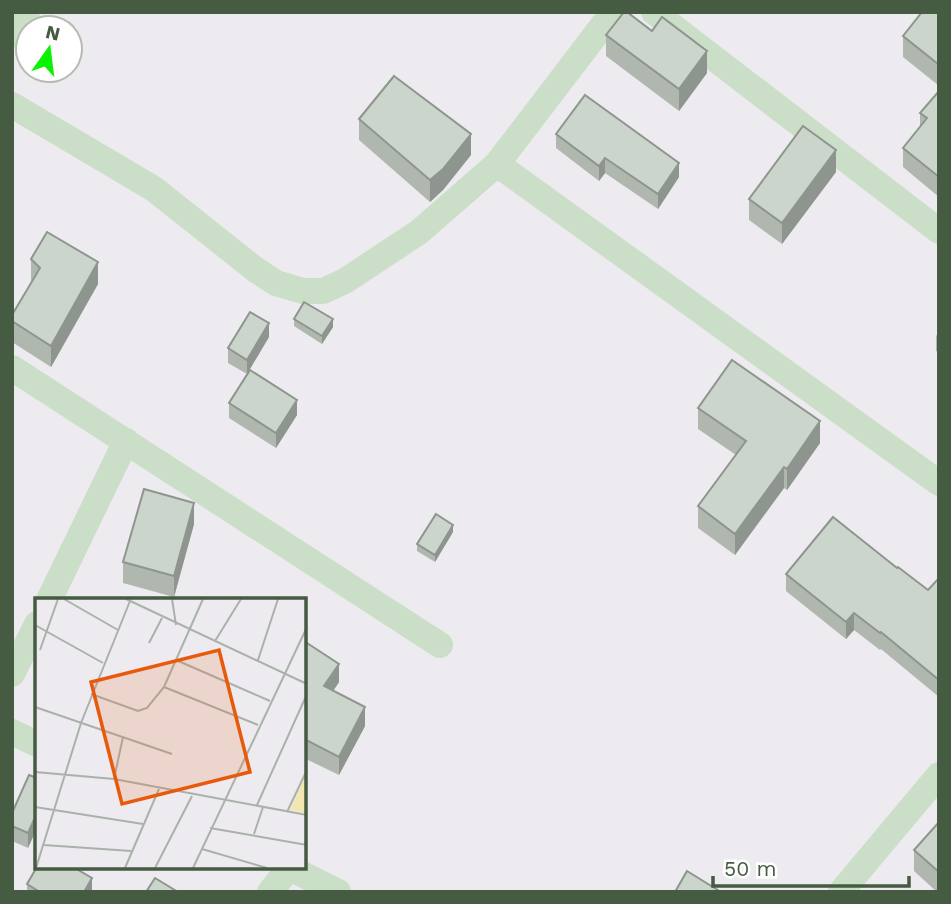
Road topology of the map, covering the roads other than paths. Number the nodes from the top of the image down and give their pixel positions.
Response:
1 (27, 12) edge
2 (613, 12) edge
3 (654, 12) edge
4 (12, 34) edge
5 (12, 105) edge
6 (497, 164) junction
7 (939, 231) edge
8 (12, 368) edge
9 (127, 441) junction
10 (939, 483) edge
11 (50, 598) edge
12 (35, 628) edge
13 (440, 645) dead end
14 (12, 674) edge
15 (12, 732) edge
16 (35, 743) edge
17 (939, 775) edge
18 (287, 869) edge
19 (290, 869) edge
20 (270, 892) edge
21 (338, 892) edge
22 (841, 892) edge

1 - 4 street
2 - 6 street
3 - 7 street
5 - 6 street
6 - 10 street
8 - 9 street
9 - 11 street
9 - 13 street
12 - 14 street
15 - 16 street
17 - 22 street
18 - 20 street
19 - 21 street

